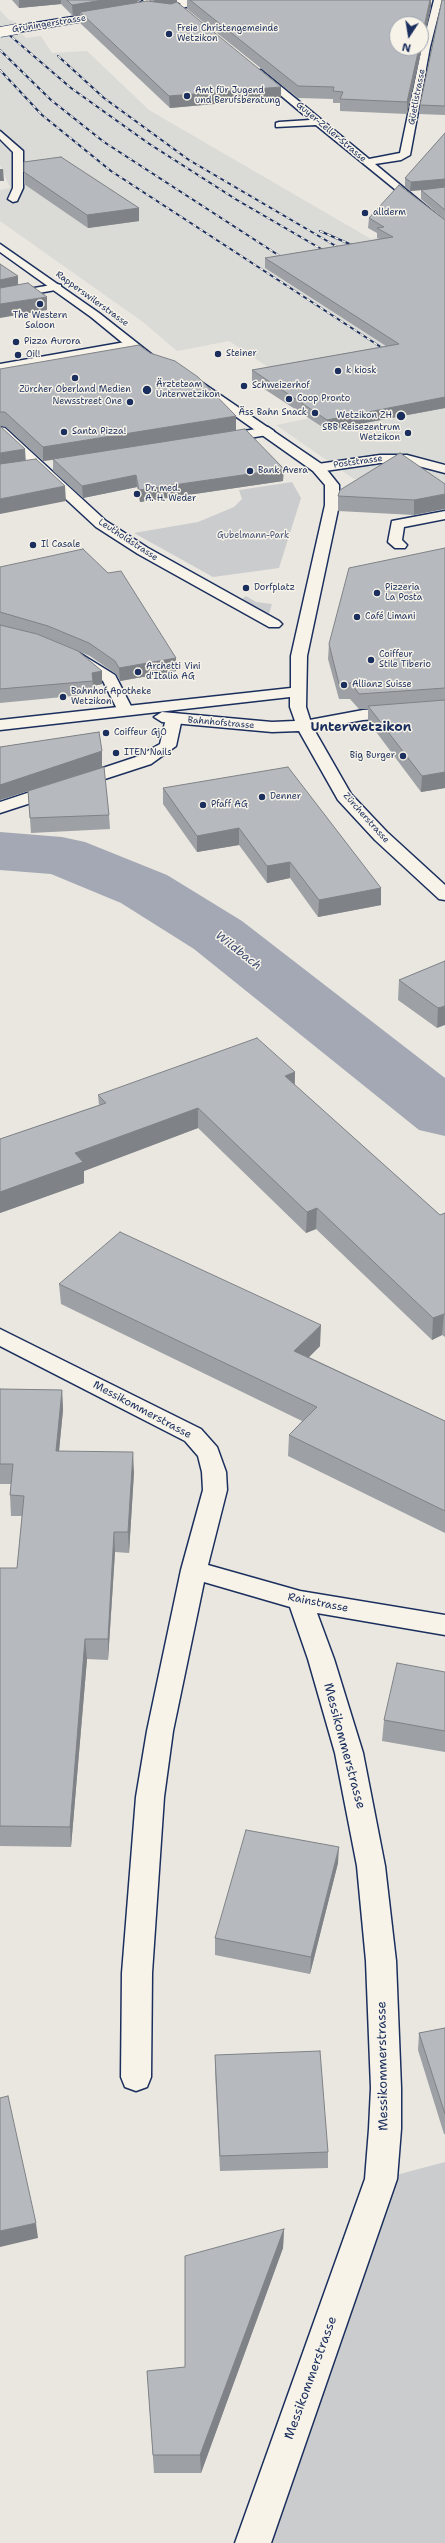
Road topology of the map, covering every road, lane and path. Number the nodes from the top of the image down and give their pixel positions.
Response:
1 (150, 0) edge
2 (438, 0) edge
3 (184, 3) edge
4 (146, 8) junction
5 (135, 10) edge
6 (121, 12) edge
7 (189, 15) edge
8 (0, 32) edge
9 (248, 64) edge
10 (318, 122) junction
11 (279, 125) dead end
12 (0, 134) edge
13 (366, 162) junction
14 (420, 194) edge
15 (407, 196) junction
16 (13, 199) dead end
17 (445, 227) edge
18 (1, 234) edge
19 (0, 247) edge
20 (61, 283) junction
21 (84, 292) dead end
22 (0, 297) edge
23 (114, 315) dead end
24 (132, 345) junction
25 (0, 368) edge
26 (0, 431) edge
27 (268, 431) junction
28 (206, 441) edge
29 (406, 459) junction
30 (445, 460) edge
31 (55, 464) edge
32 (39, 466) junction
33 (318, 468) junction
34 (24, 469) edge
35 (445, 469) edge
36 (445, 515) edge
37 (400, 545) dead end
38 (274, 624) dead end
39 (63, 651) edge
40 (297, 692) junction
41 (445, 709) edge
42 (124, 710) junction
43 (104, 712) junction
44 (174, 718) junction
45 (0, 724) edge
46 (304, 726) junction
47 (0, 808) edge
48 (445, 895) edge
49 (0, 1337) edge
50 (194, 1570) junction
51 (300, 1601) junction
52 (445, 1625) edge
53 (136, 2077) dead end
54 (253, 2543) edge

1 - 4 street
2 - 13 street, Güetlistrasse
3 - 4 street
3 - 7 street
4 - 5 street
6 - 8 street, Grüningerstrasse, bridge
9 - 10 street, Guyer-Zeller-Strasse
10 - 11 street
10 - 13 street, Guyer-Zeller-Strasse
12 - 16 street
13 - 15 street, Guyer-Zeller-Strasse
14 - 15 street
15 - 17 street, Guyer-Zeller-Strasse
18 - 20 street, Rapperswilerstrasse
19 - 20 street, Rapperswilerstrasse
20 - 22 street
20 - 24 street, Rapperswilerstrasse
21 - 23 street, Rapperswilerstrasse
24 - 25 street
24 - 27 street, Rapperswilerstrasse
26 - 32 street, Leutholdstrasse
27 - 28 street
27 - 33 street, Rapperswilerstrasse
29 - 30 street
29 - 33 street, Poststrasse
29 - 35 street, Poststrasse
31 - 32 street
32 - 34 street
32 - 38 street, Leutholdstrasse
33 - 40 street
36 - 37 street
39 - 42 street
40 - 42 street, Bahnhofstrasse
40 - 46 street
41 - 46 street
42 - 43 street, Bahnhofstrasse
43 - 44 street, Bahnhofstrasse
43 - 45 street, Bahnhofstrasse
44 - 46 street, Bahnhofstrasse
44 - 47 street
46 - 48 street, Zürcherstrasse
49 - 50 street, Messikommerstrasse
50 - 51 street, Rainstrasse
50 - 53 street, Messikommerstrasse
51 - 52 street, Rainstrasse
51 - 54 street, Messikommerstrasse

